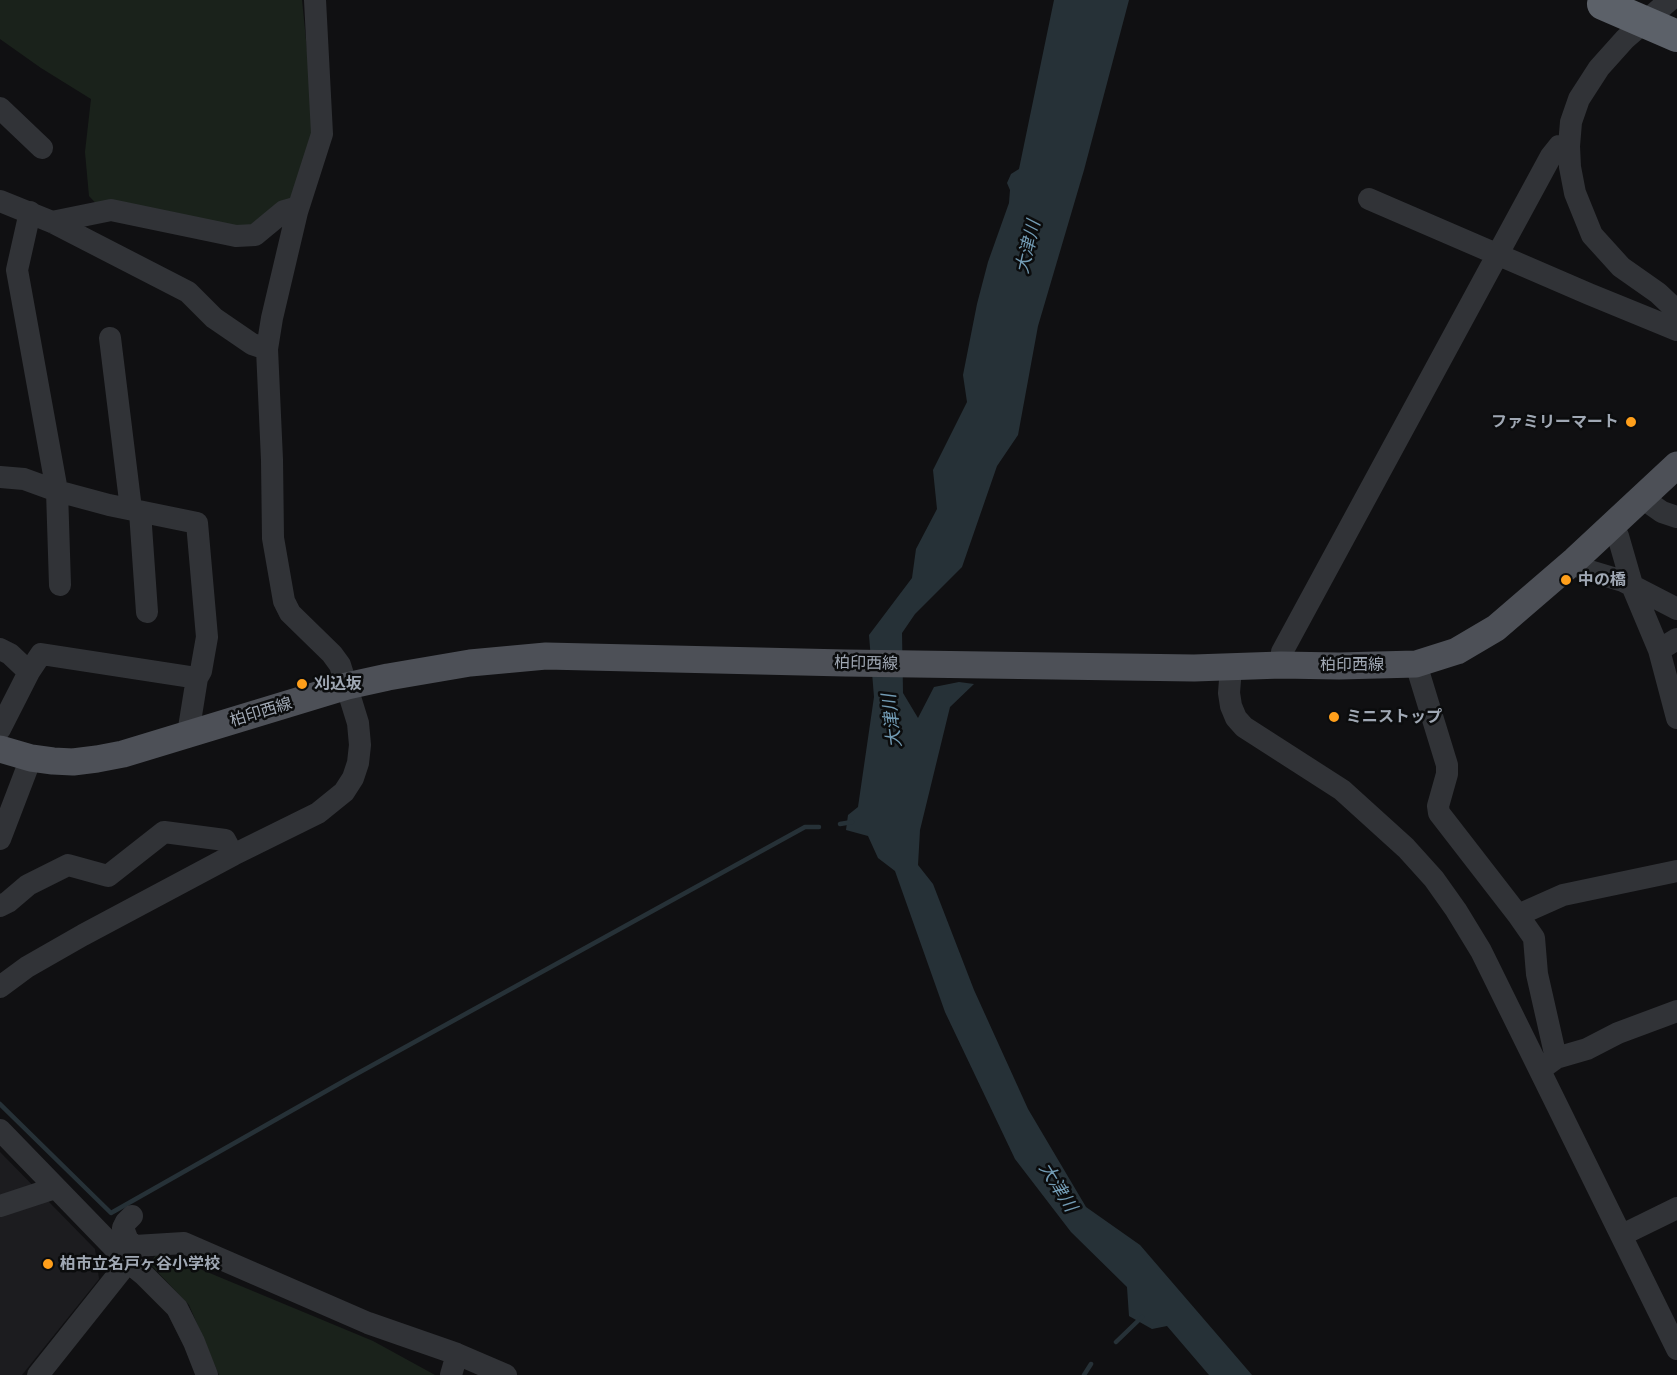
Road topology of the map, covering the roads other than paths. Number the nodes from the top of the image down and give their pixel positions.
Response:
1 (315, 0) edge
2 (1647, 0) edge
3 (1670, 0) edge
4 (1603, 4) dead end
5 (1677, 14) edge
6 (1677, 36) edge
7 (0, 108) edge
8 (1569, 146) junction
9 (42, 148) dead end
10 (1369, 199) dead end
11 (0, 201) edge
12 (298, 207) junction
13 (30, 212) junction
14 (52, 222) junction
15 (1497, 253) junction
16 (8, 270) edge
17 (1677, 311) edge
18 (1677, 330) edge
19 (110, 338) dead end
20 (267, 349) junction
21 (1677, 465) edge
22 (0, 477) edge
23 (57, 490) junction
24 (1642, 498) junction
25 (135, 510) junction
26 (1677, 517) edge
27 (1611, 527) junction
28 (1575, 560) junction
29 (60, 585) dead end
30 (1633, 588) junction
31 (1677, 609) edge
32 (147, 612) dead end
33 (1668, 645) edge
34 (0, 649) edge
35 (1416, 664) junction
36 (1281, 665) junction
37 (1231, 667) junction
38 (29, 672) junction
39 (197, 678) junction
40 (347, 687) junction
41 (1677, 718) edge
42 (0, 729) edge
43 (188, 734) junction
44 (0, 749) edge
45 (31, 758) junction
46 (0, 839) edge
47 (232, 855) junction
48 (1677, 871) edge
49 (0, 906) edge
50 (1518, 915) junction
51 (0, 987) edge
52 (1677, 1011) edge
53 (1547, 1064) junction
54 (0, 1130) edge
55 (55, 1188) junction
56 (0, 1206) edge
57 (1677, 1208) edge
58 (132, 1216) dead end
59 (1622, 1235) junction
60 (128, 1254) junction
61 (1677, 1349) edge
62 (454, 1365) edge
63 (38, 1375) edge
64 (207, 1375) edge
65 (506, 1375) edge

1 - 12 street
2 - 5 highway
3 - 8 street
4 - 6 highway, bridge
7 - 9 street
8 - 15 street
8 - 17 street
10 - 15 street
11 - 13 street
12 - 14 street
12 - 20 street
13 - 14 street
13 - 16 street
14 - 20 street
15 - 18 street
15 - 36 street
16 - 23 street
19 - 25 street
20 - 40 street
21 - 24 main road, 柏印西線
22 - 23 street
23 - 25 street
23 - 29 street
24 - 26 street
24 - 27 main road, 柏印西線
25 - 32 street
25 - 39 street
27 - 28 main road, 柏印西線
27 - 30 street
28 - 30 street
28 - 35 main road, 柏印西線
30 - 31 street
30 - 33 street
33 - 41 street
34 - 38 street
35 - 36 main road, 柏印西線
35 - 50 street
36 - 37 main road, 柏印西線
37 - 40 main road, 柏印西線
37 - 53 street
38 - 39 street
38 - 42 street
39 - 43 street
40 - 43 main road, 柏印西線
40 - 47 street
43 - 45 main road, 柏印西線
44 - 45 main road, 柏印西線
45 - 46 street
47 - 49 street
47 - 51 street
48 - 50 street
50 - 53 street
52 - 53 street
53 - 59 street
54 - 55 street
55 - 56 street
55 - 60 street
57 - 59 street
58 - 60 street
59 - 61 street
60 - 62 street
60 - 63 street
60 - 64 street
62 - 65 street

